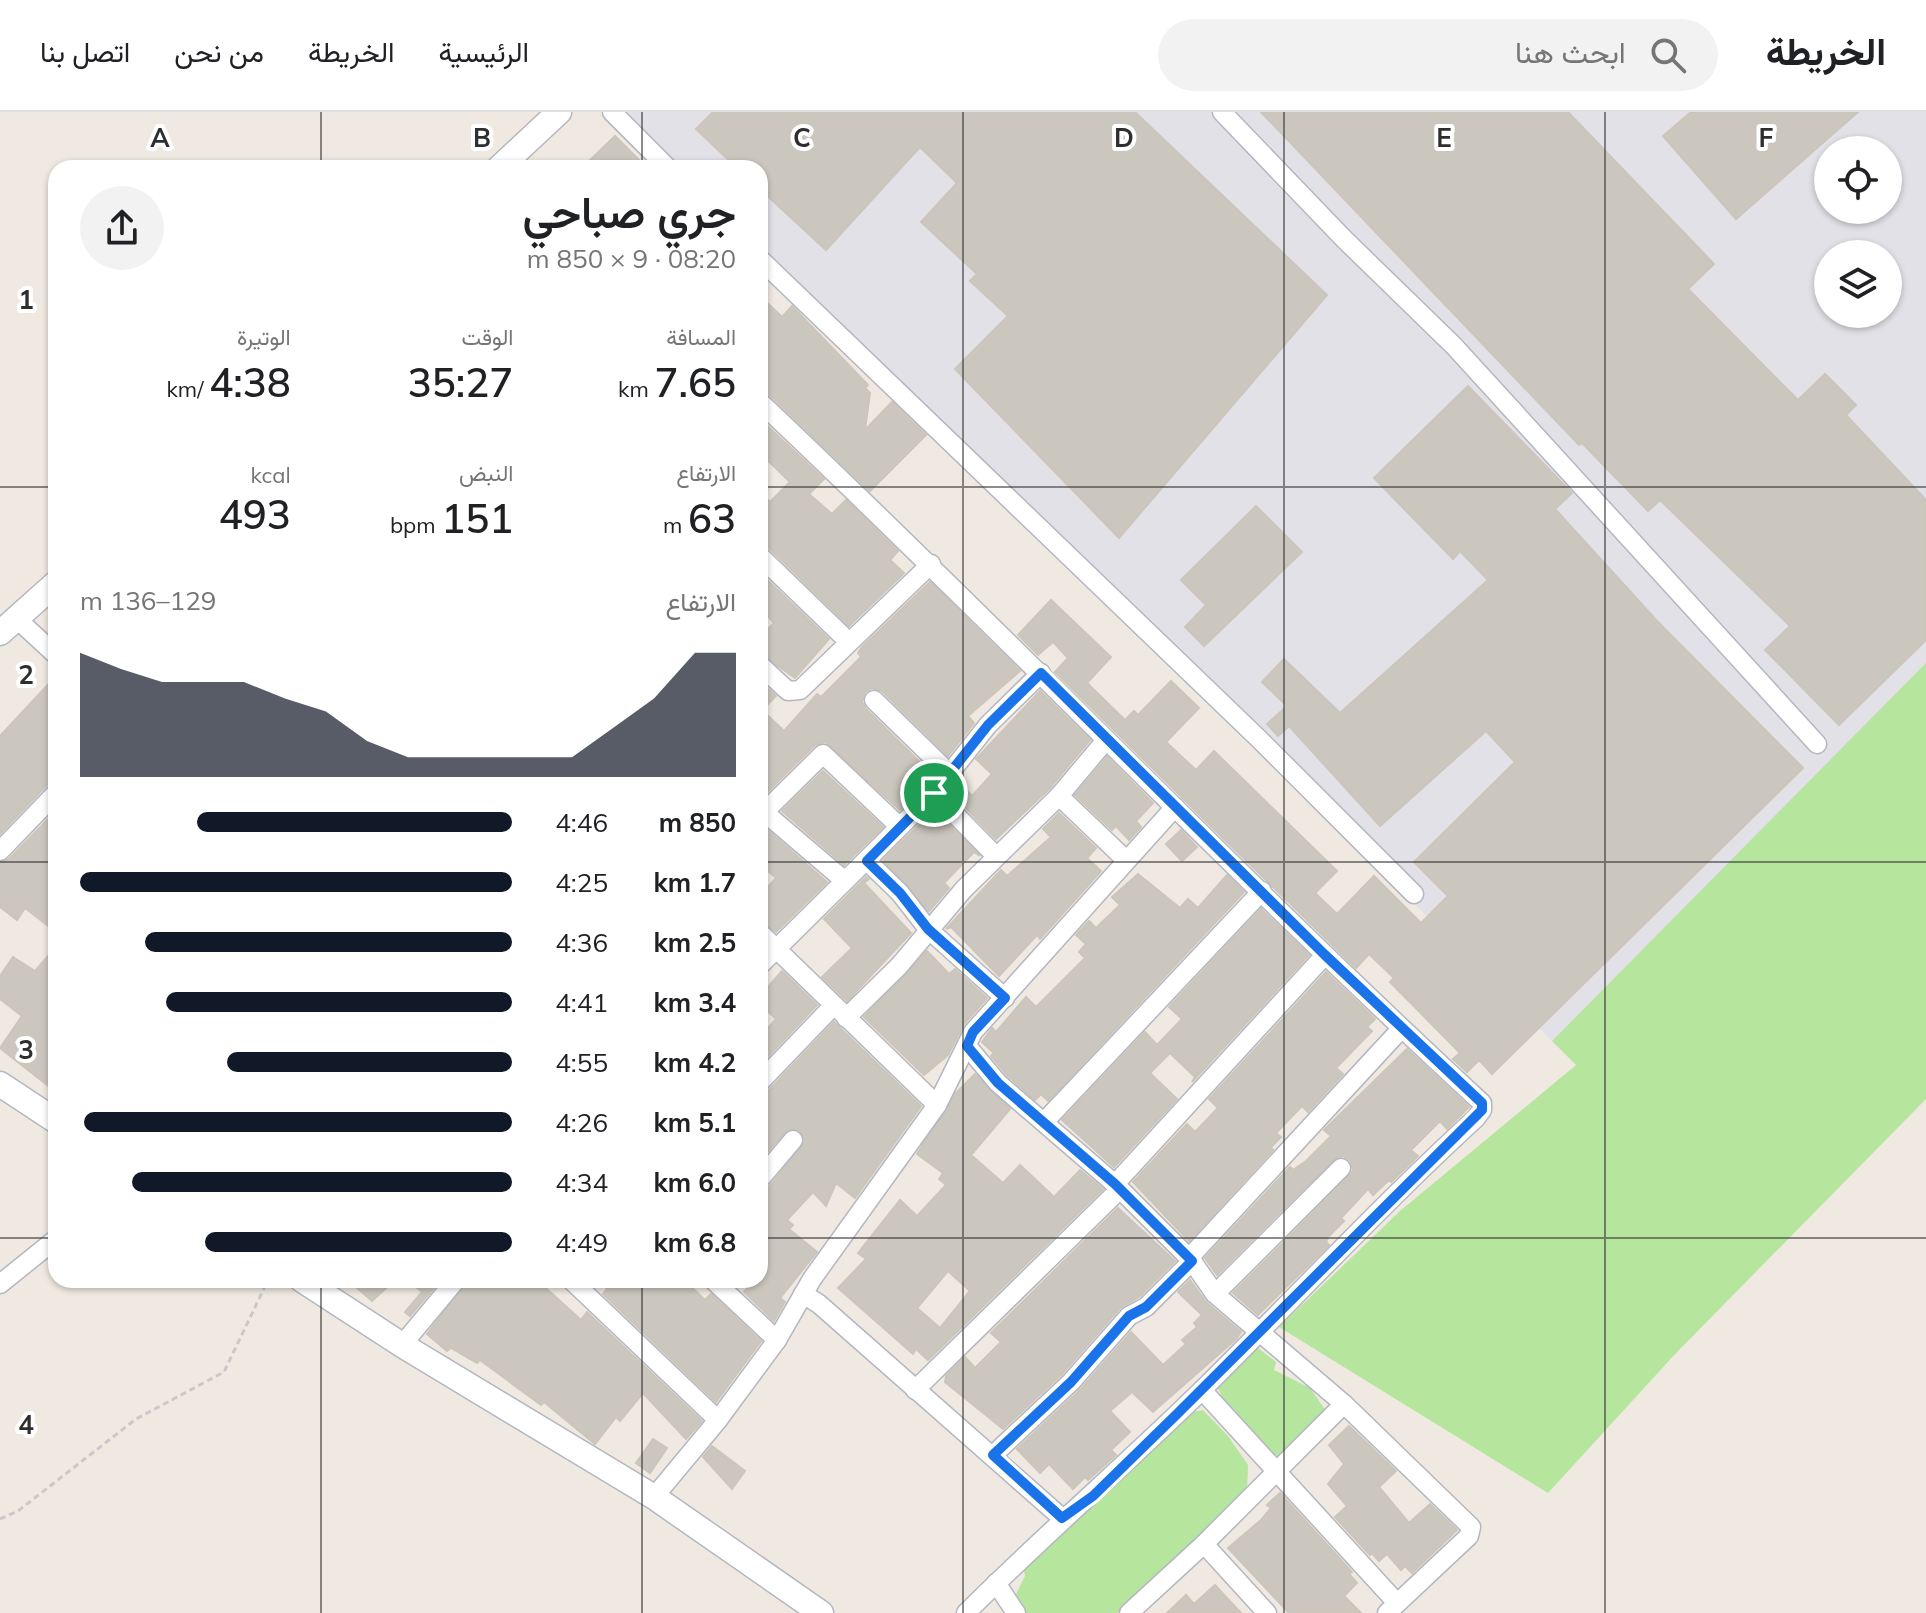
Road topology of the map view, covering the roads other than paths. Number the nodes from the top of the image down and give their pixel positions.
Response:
1 (559, 112) edge
2 (612, 112) edge
3 (1222, 112) edge
4 (514, 160) edge
5 (660, 160) edge
6 (768, 267) edge
7 (768, 410) edge
8 (768, 564) edge
9 (931, 564) junction
10 (48, 590) edge
11 (8, 626) edge
12 (849, 642) junction
13 (48, 650) edge
14 (768, 673) edge
15 (1041, 673) junction
16 (874, 700) dead end
17 (1106, 740) junction
18 (1817, 744) dead end
19 (950, 774) junction
20 (934, 793) junction
21 (1059, 796) junction
22 (48, 801) edge
23 (1175, 807) junction
24 (768, 808) edge
25 (768, 819) edge
26 (899, 826) junction
27 (0, 851) edge
28 (996, 856) junction
29 (1126, 860) junction
30 (867, 861) junction
31 (845, 881) junction
32 (1262, 891) junction
33 (1414, 894) dead end
34 (928, 929) junction
35 (768, 940) edge
36 (776, 948) junction
37 (1325, 955) junction
38 (768, 956) edge
39 (1005, 998) junction
40 (840, 1012) junction
41 (1401, 1029) junction
42 (967, 1046) junction
43 (768, 1075) edge
44 (0, 1084) edge
45 (937, 1105) junction
46 (48, 1109) edge
47 (1044, 1122) junction
48 (793, 1140) dead end
49 (1341, 1168) dead end
50 (768, 1170) edge
51 (1117, 1187) junction
52 (48, 1245) edge
53 (1190, 1259) junction
54 (0, 1284) edge
55 (314, 1288) edge
56 (449, 1288) edge
57 (579, 1288) edge
58 (722, 1288) edge
59 (803, 1294) junction
60 (1215, 1294) junction
61 (1260, 1330) junction
62 (777, 1340) junction
63 (402, 1345) junction
64 (915, 1390) junction
65 (1202, 1390) junction
66 (1344, 1404) junction
67 (718, 1420) junction
68 (993, 1455) junction
69 (1278, 1470) junction
70 (654, 1497) junction
71 (1062, 1518) junction
72 (1204, 1544) junction
73 (996, 1583) junction
74 (1392, 1608) edge
75 (1132, 1612) edge
76 (821, 1613) edge
77 (966, 1613) edge
78 (1016, 1613) edge
79 (1267, 1613) edge

1 - 4 street
2 - 5 street
3 - 18 street
6 - 33 street
7 - 9 street
8 - 12 street
9 - 12 street
9 - 15 street
10 - 11 street
11 - 13 street
12 - 14 street
15 - 17 street
15 - 19 street
16 - 19 street
17 - 21 street
17 - 23 street
19 - 20 street
20 - 26 street
20 - 28 street
21 - 28 street
21 - 29 street
22 - 27 street
23 - 29 street
23 - 32 street
24 - 26 street
25 - 31 street
26 - 30 street
28 - 34 street
29 - 39 street
30 - 31 street
30 - 34 street
31 - 36 street
32 - 37 street
32 - 47 street
34 - 39 street
34 - 40 street
35 - 36 street
36 - 38 street
36 - 40 street
37 - 41 street
37 - 51 street
39 - 42 street
40 - 43 street
40 - 45 street
41 - 53 street
41 - 61 street
42 - 45 street
42 - 47 street
44 - 46 street
45 - 59 street
47 - 51 street
48 - 50 street
49 - 60 street
51 - 53 street
51 - 64 street
52 - 54 street
53 - 60 street
53 - 68 street
55 - 63 street
56 - 63 street
57 - 67 street
58 - 62 street
59 - 62 street
59 - 64 street
60 - 61 street
61 - 65 street
61 - 66 street
62 - 67 street
63 - 70 street
64 - 68 street
65 - 69 street
65 - 71 street
66 - 69 street
66 - 74 street
67 - 70 street
68 - 71 street
69 - 72 street
69 - 74 street
70 - 76 street
71 - 73 street
72 - 75 street
72 - 79 street
73 - 77 street
73 - 78 street

